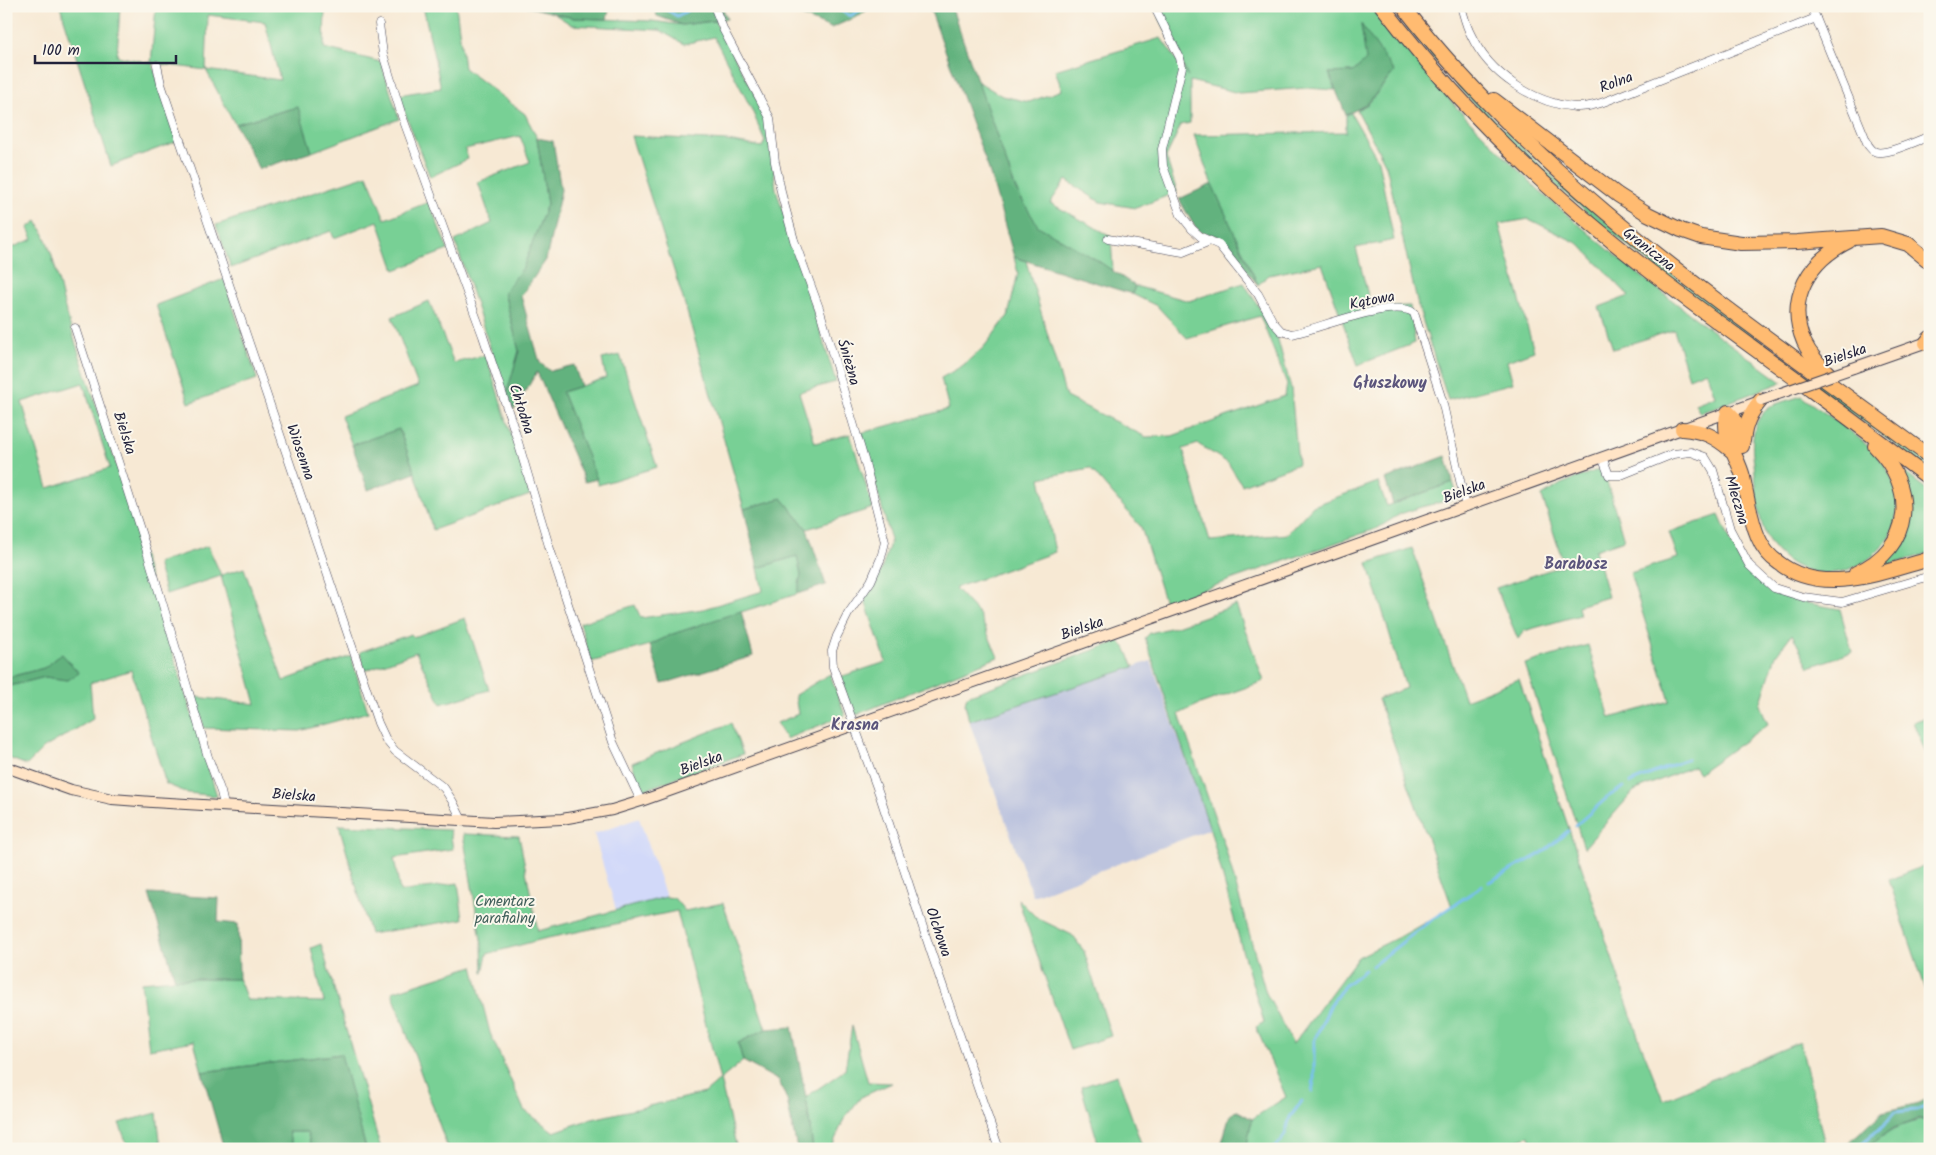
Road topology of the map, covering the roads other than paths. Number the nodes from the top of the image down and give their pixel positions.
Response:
1 (714, 6) edge
2 (1154, 6) edge
3 (1382, 6) edge
4 (1403, 6) edge
5 (1461, 6) edge
6 (1811, 6) edge
7 (1816, 18) junction
8 (379, 24) dead end
9 (157, 65) dead end
10 (1457, 71) junction
11 (1930, 136) edge
12 (1855, 237) junction
13 (1108, 238) dead end
14 (1210, 241) junction
15 (1930, 262) edge
16 (75, 328) dead end
17 (1929, 341) edge
18 (1761, 400) junction
19 (1857, 402) junction
20 (1728, 412) junction
21 (1849, 418) junction
22 (1682, 429) junction
23 (1737, 448) junction
24 (1602, 457) junction
25 (1930, 457) edge
26 (1930, 479) edge
27 (1466, 507) junction
28 (1930, 559) edge
29 (1930, 576) edge
30 (1837, 580) junction
31 (853, 724) junction
32 (6, 767) edge
33 (641, 801) junction
34 (224, 806) junction
35 (462, 820) junction
36 (999, 1149) edge

1 - 31 street, Śnieżna
2 - 14 street, Kątowa
3 - 21 highway, Graniczna
4 - 10 highway, Graniczna
5 - 7 street, Rolna
6 - 7 street
7 - 11 street
8 - 33 street, Chłodna
9 - 35 street, Wiosenna
10 - 12 highway
10 - 19 highway, Graniczna
12 - 15 highway
12 - 19 highway
13 - 14 street
14 - 27 street, Kątowa
16 - 34 street, Bielska
17 - 18 street, Bielska, bridge
18 - 20 street, Bielska
18 - 23 highway
19 - 25 highway, Graniczna
20 - 22 street, Bielska
20 - 23 highway
21 - 26 highway, Graniczna
21 - 30 highway
22 - 23 highway
22 - 24 street, Bielska
23 - 30 highway
24 - 27 street, Bielska
24 - 29 street, Mleczna
27 - 31 street, Bielska
28 - 30 highway
31 - 33 street, Bielska
31 - 36 street, Olchowa
32 - 34 street, Bielska
33 - 35 street, Bielska
34 - 35 street, Bielska

